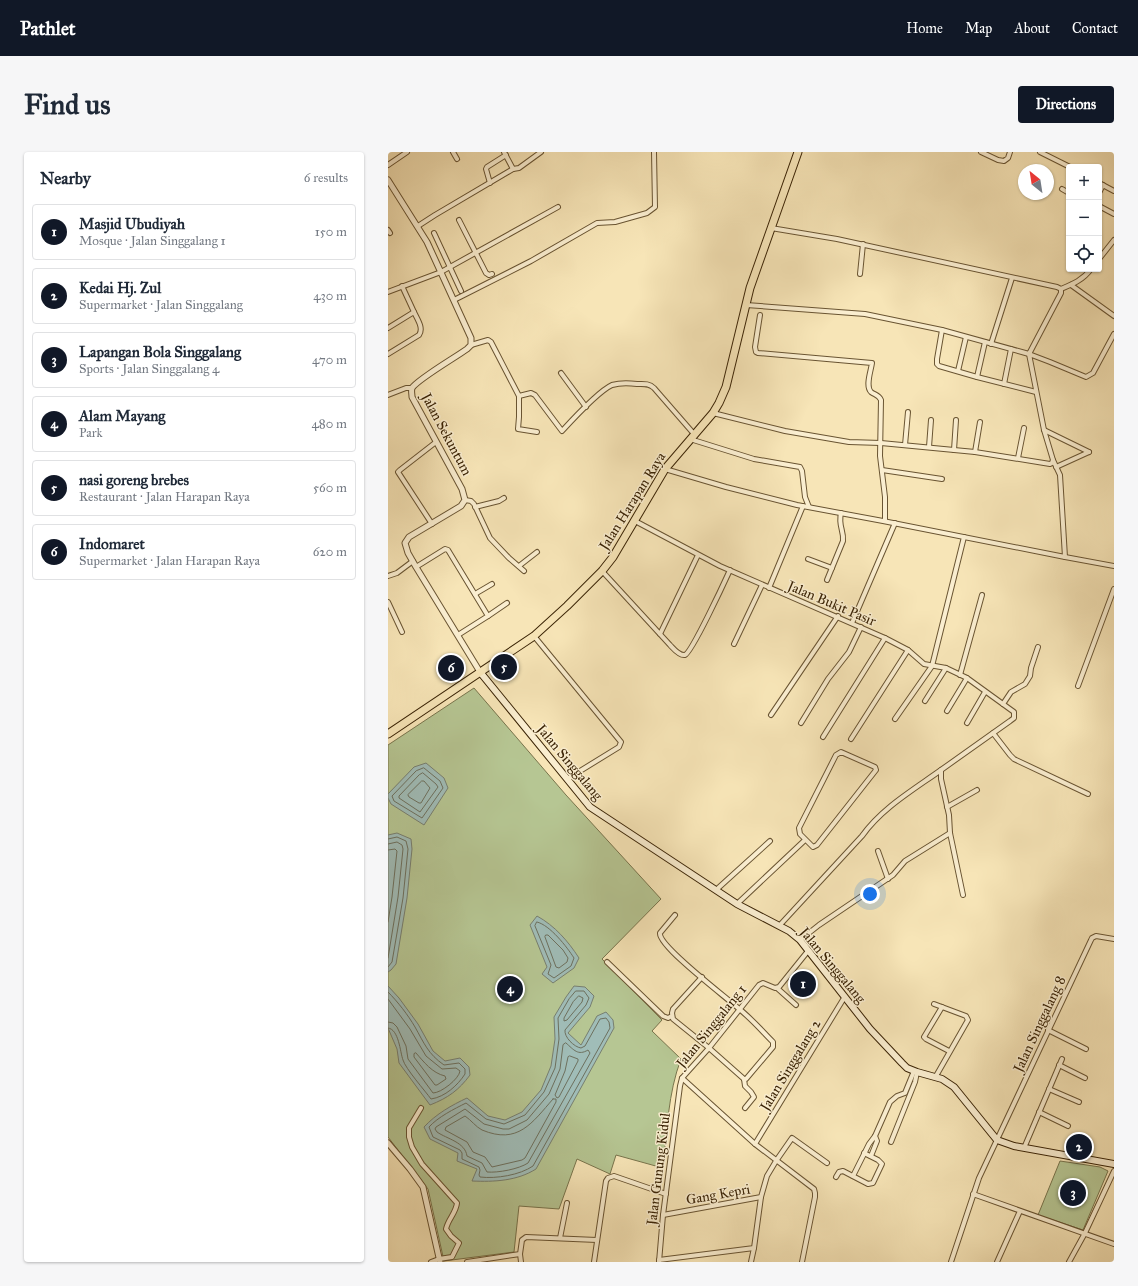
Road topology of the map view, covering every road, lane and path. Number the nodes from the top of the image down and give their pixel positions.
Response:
1 (407, 152) edge
2 (453, 152) edge
3 (541, 152) edge
4 (654, 152) edge
5 (798, 152) edge
6 (981, 152) edge
7 (1010, 152) edge
8 (1040, 152) edge
9 (505, 154) edge
10 (457, 160) dead end
11 (1066, 165) edge
12 (388, 166) edge
13 (513, 169) junction
14 (388, 180) edge
15 (490, 183) junction
16 (1102, 185) edge
17 (1062, 189) dead end
18 (1066, 191) edge
19 (1114, 191) edge
20 (558, 207) dead end
21 (1102, 208) edge
22 (1114, 214) edge
23 (459, 220) dead end
24 (418, 226) junction
25 (771, 228) junction
26 (434, 233) dead end
27 (1114, 240) edge
28 (863, 244) junction
29 (476, 252) junction
30 (1102, 255) edge
31 (450, 267) junction
32 (441, 272) junction
33 (1088, 272) edge
34 (492, 274) dead end
35 (860, 274) dead end
36 (1012, 278) junction
37 (1071, 285) junction
38 (402, 286) junction
39 (1061, 289) junction
40 (461, 291) dead end
41 (388, 292) edge
42 (454, 300) junction
43 (746, 305) junction
44 (414, 312) junction
45 (760, 315) dead end
46 (1114, 316) edge
47 (388, 328) edge
48 (942, 330) junction
49 (1114, 334) edge
50 (966, 337) junction
51 (985, 342) junction
52 (991, 344) junction
53 (471, 345) junction
54 (1011, 349) junction
55 (388, 354) edge
56 (1028, 354) junction
57 (958, 372) junction
58 (561, 373) dead end
59 (977, 377) junction
60 (1004, 384) junction
61 (412, 388) junction
62 (1036, 392) junction
63 (388, 395) edge
64 (519, 396) junction
65 (586, 407) junction
66 (908, 412) dead end
67 (713, 413) junction
68 (931, 420) dead end
69 (956, 420) dead end
70 (980, 422) dead end
71 (1024, 428) dead end
72 (1044, 430) junction
73 (537, 432) dead end
74 (692, 437) junction
75 (436, 442) junction
76 (881, 443) junction
77 (905, 445) junction
78 (929, 447) junction
79 (954, 450) junction
80 (975, 452) junction
81 (1018, 458) junction
82 (1053, 460) junction
83 (1056, 467) junction
84 (666, 469) junction
85 (882, 470) junction
86 (942, 479) dead end
87 (504, 498) dead end
88 (465, 500) junction
89 (804, 506) junction
90 (475, 507) junction
91 (809, 508) junction
92 (841, 513) junction
93 (635, 521) junction
94 (885, 521) junction
95 (895, 523) junction
96 (432, 524) junction
97 (964, 537) junction
98 (537, 552) dead end
99 (698, 555) junction
100 (1064, 557) junction
101 (808, 559) dead end
102 (413, 561) junction
103 (518, 566) junction
104 (1114, 566) edge
105 (416, 567) junction
106 (832, 568) junction
107 (730, 570) junction
108 (524, 571) dead end
109 (602, 571) junction
110 (388, 576) edge
111 (827, 580) dead end
112 (492, 584) dead end
113 (762, 585) junction
114 (769, 588) junction
115 (1114, 589) edge
116 (475, 594) junction
117 (982, 595) dead end
118 (388, 602) edge
119 (507, 603) dead end
120 (488, 616) junction
121 (838, 616) junction
122 (852, 623) junction
123 (861, 627) junction
124 (402, 632) dead end
125 (458, 634) junction
126 (660, 634) junction
127 (534, 636) junction
128 (885, 638) junction
129 (734, 644) dead end
130 (1038, 647) dead end
131 (908, 650) junction
132 (932, 666) junction
133 (946, 668) junction
134 (480, 672) junction
135 (960, 675) junction
136 (967, 678) junction
137 (1078, 686) dead end
138 (985, 692) junction
139 (925, 701) dead end
140 (1003, 704) junction
141 (947, 711) dead end
142 (772, 715) dead end
143 (895, 719) dead end
144 (801, 723) dead end
145 (967, 723) dead end
146 (993, 733) junction
147 (388, 734) edge
148 (823, 737) dead end
149 (852, 739) dead end
150 (941, 770) junction
151 (567, 779) junction
152 (977, 790) dead end
153 (1088, 794) dead end
154 (947, 807) junction
155 (950, 833) junction
156 (805, 840) junction
157 (770, 841) dead end
158 (878, 851) dead end
159 (888, 879) junction
160 (716, 890) junction
161 (962, 895) dead end
162 (736, 904) junction
163 (675, 915) dead end
164 (778, 926) junction
165 (1114, 939) edge
166 (800, 940) junction
167 (808, 951) junction
168 (608, 962) dead end
169 (702, 977) junction
170 (777, 988) junction
171 (844, 998) junction
172 (934, 1004) dead end
173 (796, 1005) dead end
174 (942, 1007) junction
175 (739, 1009) junction
176 (672, 1016) junction
177 (1048, 1030) junction
178 (709, 1048) junction
179 (1086, 1049) dead end
180 (950, 1051) junction
181 (1062, 1058) dead end
182 (1060, 1065) junction
183 (916, 1072) junction
184 (936, 1076) junction
185 (682, 1078) junction
186 (1085, 1078) dead end
187 (744, 1079) junction
188 (1049, 1089) junction
189 (1079, 1102) dead end
190 (421, 1108) dead end
191 (745, 1108) dead end
192 (1039, 1112) junction
193 (1068, 1126) dead end
194 (875, 1136) junction
195 (998, 1140) junction
196 (892, 1142) dead end
197 (388, 1143) edge
198 (755, 1144) junction
199 (1024, 1148) junction
200 (864, 1153) junction
201 (871, 1156) junction
202 (776, 1160) junction
203 (827, 1163) dead end
204 (1114, 1164) edge
205 (1114, 1171) edge
206 (853, 1176) junction
207 (836, 1177) dead end
208 (666, 1194) junction
209 (973, 1194) junction
210 (761, 1197) junction
211 (567, 1203) dead end
212 (1020, 1211) junction
213 (663, 1215) junction
214 (1085, 1233) junction
215 (560, 1238) junction
216 (597, 1240) junction
217 (1114, 1244) edge
218 (754, 1248) junction
219 (520, 1254) junction
220 (439, 1260) edge
221 (659, 1261) edge
222 (431, 1262) edge
223 (466, 1262) edge
224 (521, 1262) edge
225 (594, 1262) edge
226 (751, 1262) edge
227 (802, 1262) edge
228 (951, 1262) edge
229 (998, 1262) edge
230 (1068, 1262) edge

1 - 12 street
2 - 10 street
3 - 13 street
4 - 42 street
5 - 25 main road, Jalan Harapan Raya
6 - 7 street
8 - 11 street
9 - 13 street
9 - 15 street
13 - 15 street
14 - 24 street
15 - 24 street
16 - 19 street
17 - 18 street
20 - 29 street
21 - 22 street
23 - 29 street
24 - 32 street
25 - 28 street
25 - 43 main road, Jalan Harapan Raya
26 - 31 street
27 - 30 street
28 - 35 street
28 - 36 street
29 - 31 street
29 - 34 street
31 - 32 street
31 - 40 street
32 - 38 street
32 - 42 street
33 - 37 street
36 - 39 street
36 - 52 street
37 - 39 street
37 - 46 street
38 - 41 street
38 - 44 street
39 - 56 street
42 - 53 street
43 - 48 street
43 - 67 main road, Jalan Harapan Raya
44 - 47 street
44 - 55 street
45 - 76 street
48 - 50 street
48 - 57 street
49 - 56 street
50 - 51 street
50 - 57 street
51 - 52 street
51 - 59 street
52 - 54 street
53 - 61 street, Jalan Sekuntum
53 - 64 street
54 - 56 street
54 - 60 street
56 - 62 street
57 - 59 street
58 - 65 street
59 - 60 street
60 - 62 street
61 - 63 street
61 - 75 street, Jalan Sekuntum
62 - 72 street
64 - 65 street
64 - 73 street
65 - 74 street
66 - 77 street
67 - 74 main road, Jalan Harapan Raya
67 - 76 street
68 - 78 street
69 - 79 street
70 - 80 street
71 - 81 street
72 - 82 street
72 - 83 street
74 - 84 main road, Jalan Harapan Raya
74 - 91 street
75 - 88 street, Jalan Sekuntum
75 - 96 street
76 - 77 street
76 - 85 street
77 - 78 street
78 - 79 street
79 - 80 street
80 - 81 street
81 - 82 street
82 - 83 street
83 - 100 street
84 - 89 street
84 - 93 main road, Jalan Harapan Raya
85 - 86 street
85 - 94 street
87 - 90 street
88 - 90 street
88 - 96 street
89 - 91 street
89 - 114 street
90 - 103 street
91 - 92 street
92 - 94 street
92 - 106 street
93 - 99 street, Jalan Bukit Pasir
93 - 109 main road, Jalan Harapan Raya
94 - 95 street
95 - 97 street
95 - 122 street
96 - 102 street
97 - 100 street
97 - 132 street
98 - 103 street
99 - 107 street, Jalan Bukit Pasir
99 - 126 street
100 - 104 street
101 - 106 street
102 - 105 street
102 - 110 street
103 - 108 street
105 - 116 street
105 - 125 street
106 - 111 street
107 - 113 street, Jalan Bukit Pasir
107 - 126 street
109 - 126 street
109 - 127 main road, Jalan Harapan Raya
112 - 116 street
113 - 114 street, Jalan Bukit Pasir
113 - 129 street
114 - 121 street, Jalan Bukit Pasir
115 - 137 street
116 - 120 street
117 - 135 street
118 - 124 street
119 - 120 street
120 - 125 street
121 - 122 street, Jalan Bukit Pasir
121 - 142 street
122 - 123 street, Jalan Bukit Pasir
123 - 128 street, Jalan Bukit Pasir
123 - 144 street
125 - 134 street
127 - 134 main road, Jalan Harapan Raya
127 - 151 street
128 - 131 street, Jalan Bukit Pasir
128 - 148 street
130 - 140 street
131 - 132 street, Jalan Bukit Pasir
131 - 149 street
132 - 133 street, Jalan Bukit Pasir
132 - 143 street
133 - 135 street, Jalan Bukit Pasir
133 - 139 street
134 - 147 main road, Jalan Harapan Raya
134 - 151 main road, Jalan Singgalang
135 - 136 street, Jalan Bukit Pasir
136 - 138 street, Jalan Bukit Pasir
136 - 141 street
138 - 140 street, Jalan Bukit Pasir
138 - 145 street
140 - 146 street, Jalan Bukit Pasir
146 - 150 street
146 - 153 street
150 - 154 street
150 - 164 street
151 - 160 main road, Jalan Singgalang
152 - 154 street
154 - 155 street
155 - 159 street
155 - 161 street
156 - 156 street
156 - 162 street
157 - 160 street
158 - 159 street
159 - 166 street
160 - 162 main road, Jalan Singgalang
162 - 164 main road, Jalan Singgalang
163 - 169 street
164 - 166 main road, Jalan Singgalang
165 - 177 street, Jalan Singgalang 8
166 - 167 main road, Jalan Singgalang
167 - 170 street
167 - 171 main road, Jalan Singgalang
168 - 176 street
169 - 175 street
169 - 176 street
170 - 173 street
170 - 175 street, Jalan Singgalang 1
171 - 183 main road, Jalan Singgalang
171 - 198 street, Jalan Singgalang 2
172 - 174 street
174 - 180 street
174 - 180 street
175 - 178 street, Jalan Singgalang 1
175 - 187 street
176 - 178 street
177 - 179 street
177 - 195 street, Jalan Singgalang 8
178 - 185 street, Jalan Singgalang 1
178 - 187 street
180 - 184 street
181 - 182 street
182 - 186 street
182 - 188 street
183 - 184 main road, Jalan Singgalang
183 - 194 street
183 - 196 street
184 - 195 main road, Jalan Singgalang
185 - 198 street
185 - 208 street, Jalan Gunung Kidul
187 - 191 street
188 - 189 street
188 - 192 street
190 - 220 street
192 - 193 street
192 - 199 street
194 - 200 street
194 - 201 street
195 - 199 main road
195 - 209 street, Jalan Singgalang 8
197 - 220 street
198 - 202 street
199 - 204 main road
200 - 201 street
200 - 206 street
201 - 206 street
202 - 203 street, Gang Kepri
202 - 210 street, Gang Kepri
202 - 227 street
205 - 214 street
206 - 207 street
208 - 213 street, Jalan Gunung Kidul
208 - 216 street
209 - 212 street
209 - 228 street, Jalan Singgalang 8
210 - 213 street, Gang Kepri
210 - 218 street
211 - 215 street
212 - 214 street
212 - 229 street
213 - 221 street, Jalan Gunung Kidul
214 - 217 street
214 - 230 street
215 - 216 street
215 - 219 street
216 - 225 street
218 - 221 street
218 - 226 street
219 - 223 street
219 - 224 street
220 - 222 street

